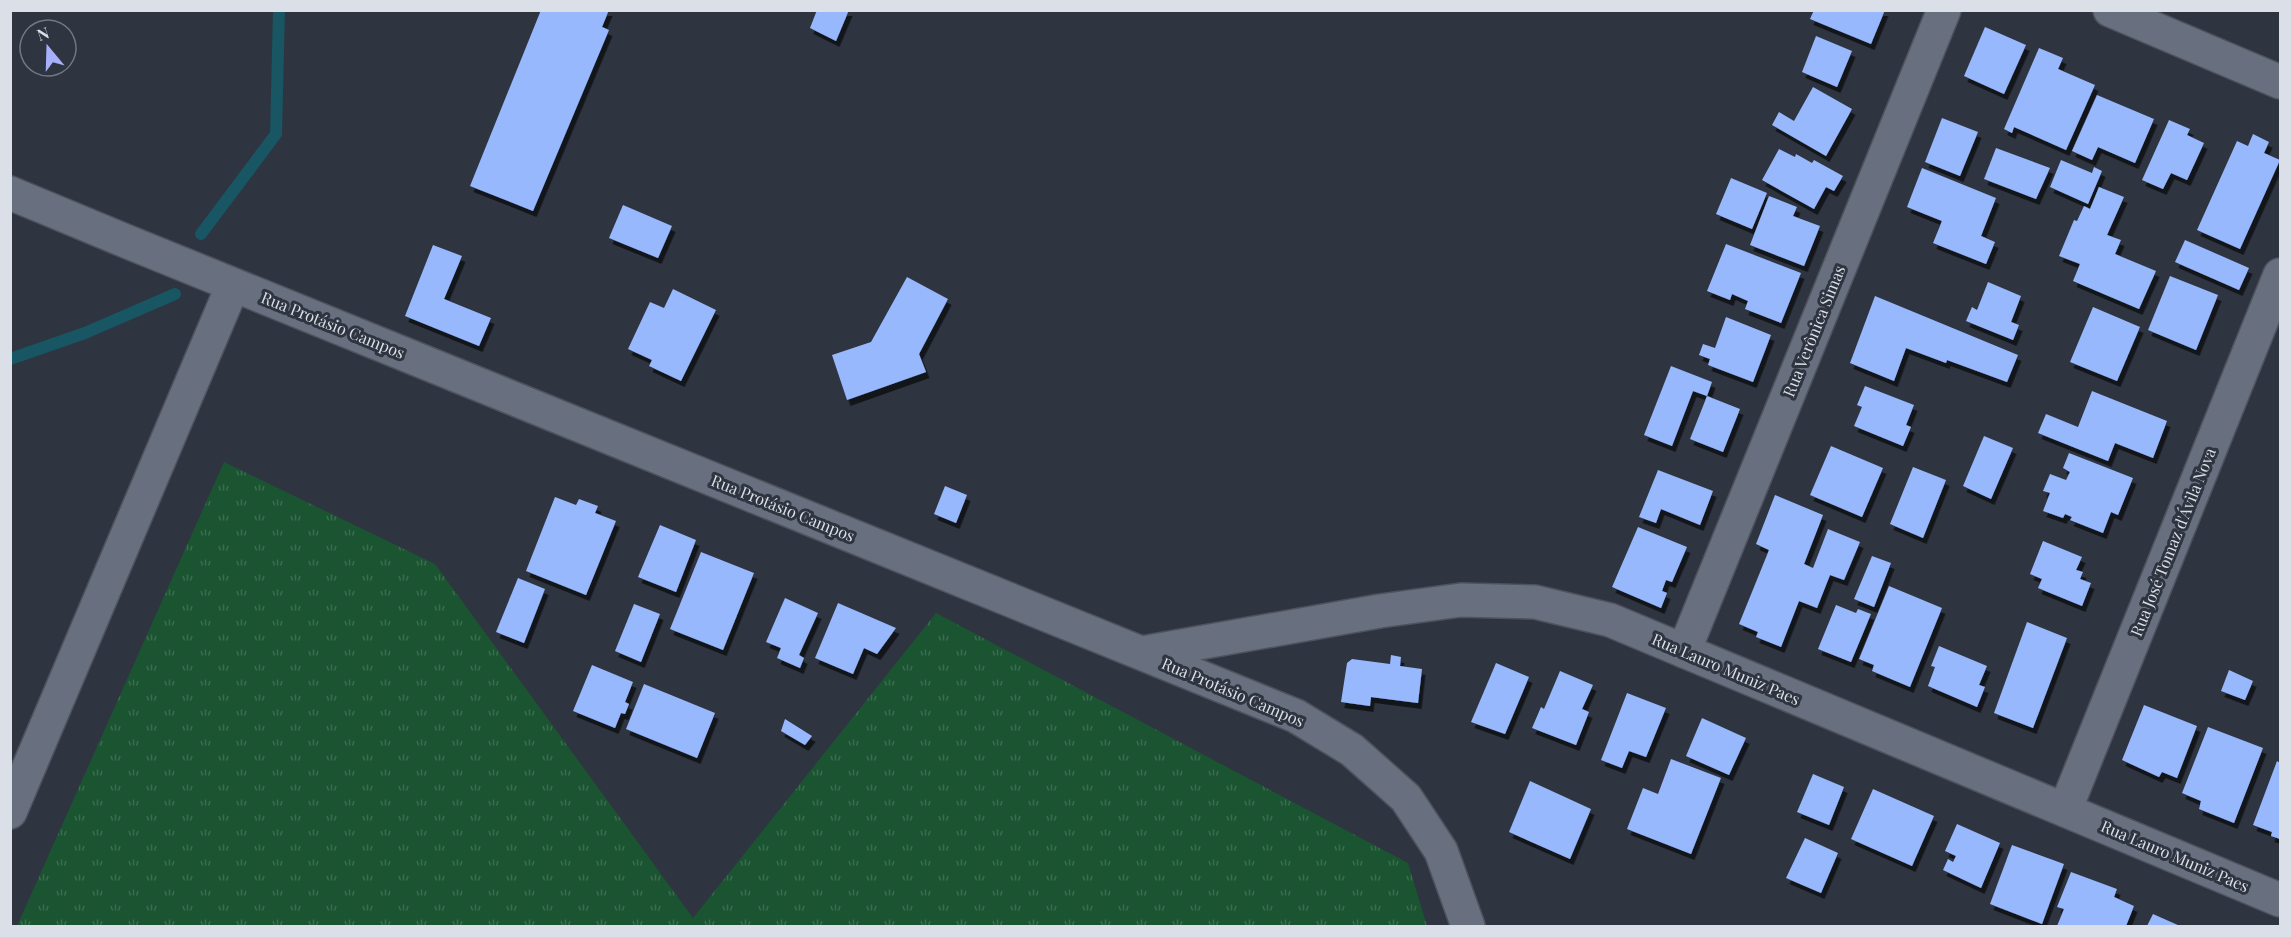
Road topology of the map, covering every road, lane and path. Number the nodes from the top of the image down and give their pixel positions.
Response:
1 (1944, 10) edge
2 (2110, 10) edge
3 (2280, 82) edge
4 (10, 193) edge
5 (2280, 275) edge
6 (233, 285) junction
7 (1684, 651) junction
8 (1142, 654) junction
9 (2065, 810) junction
10 (10, 812) edge
11 (2280, 900) edge
12 (1468, 927) edge

1 - 7 street, Rua Verônica Simas
2 - 3 street
4 - 6 street, Rua Protásio Campos
5 - 9 street, Rua José Tomaz d'Ávila Nova
6 - 8 street, Rua Protásio Campos
6 - 10 street
7 - 8 street, Rua Lauro Muniz Paes
7 - 9 street, Rua Lauro Muniz Paes
8 - 12 street, Rua Protásio Campos
9 - 11 street, Rua Lauro Muniz Paes

